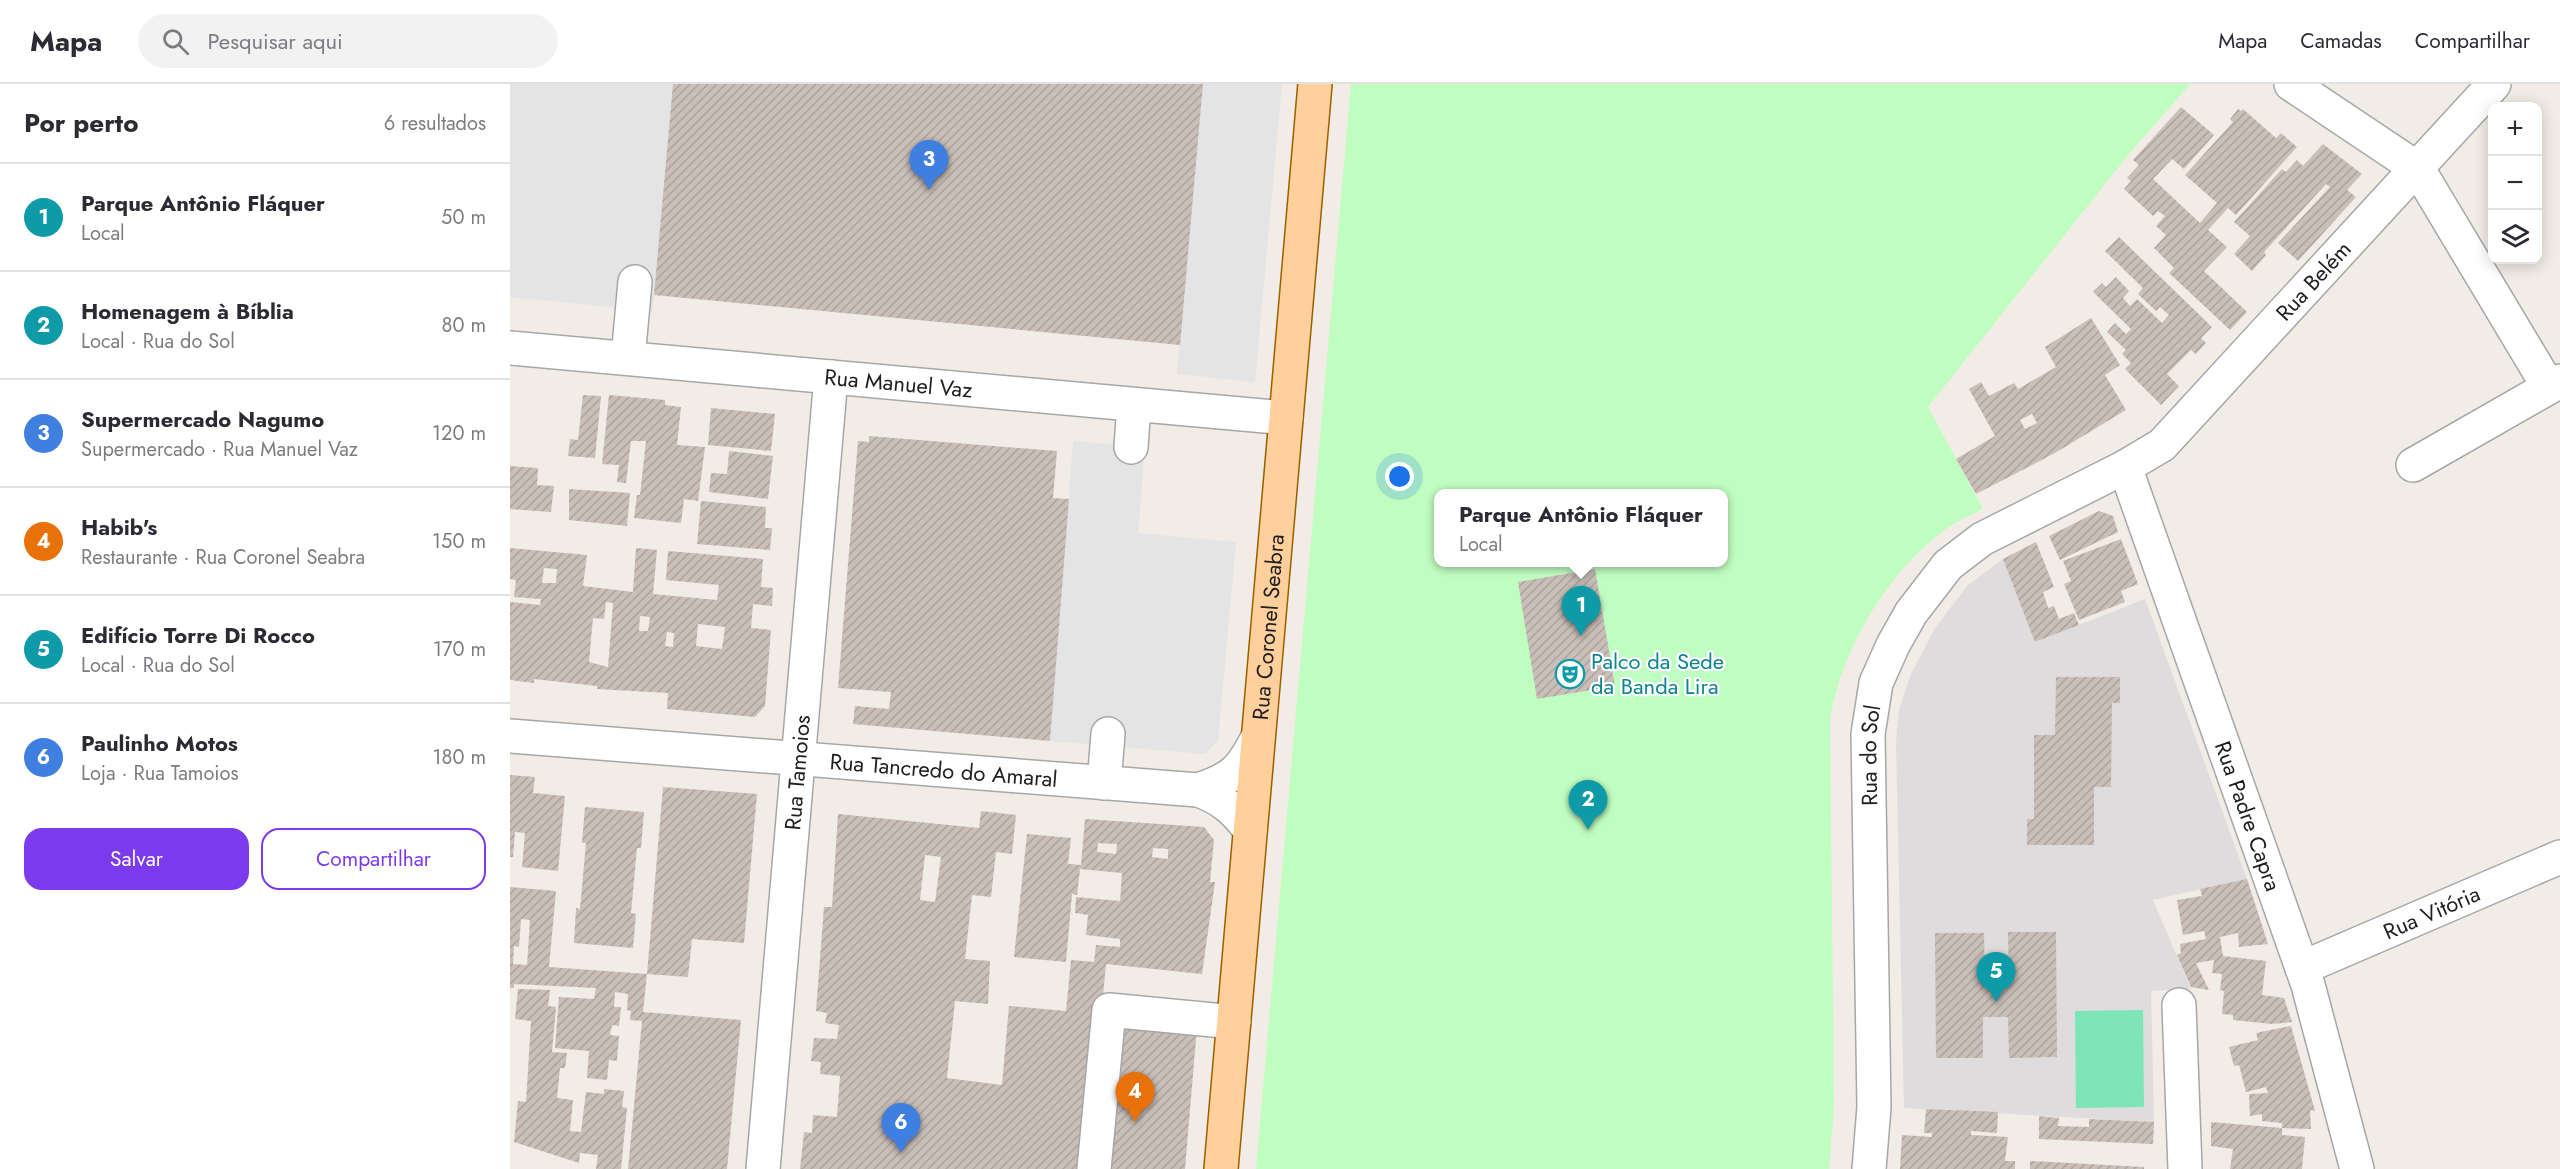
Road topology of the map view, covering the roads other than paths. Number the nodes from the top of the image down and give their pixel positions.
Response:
1 (1315, 84) edge
2 (2291, 84) edge
3 (2494, 84) edge
4 (2418, 169) junction
5 (635, 282) dead end
6 (510, 348) edge
7 (628, 358) junction
8 (831, 377) junction
9 (2554, 384) edge
10 (1134, 405) junction
11 (1286, 418) junction
12 (1131, 447) dead end
13 (2413, 465) dead end
14 (2125, 467) junction
15 (1108, 734) dead end
16 (510, 736) edge
17 (1258, 737) junction
18 (800, 760) junction
19 (1104, 783) junction
20 (1198, 790) junction
21 (1250, 830) junction
22 (2560, 857) edge
23 (2302, 968) junction
24 (2179, 1005) dead end
25 (1234, 1022) junction
26 (763, 1169) edge
27 (1094, 1169) edge
28 (1221, 1169) edge
29 (1869, 1169) edge
30 (2185, 1169) edge
31 (2357, 1169) edge

1 - 11 main road, Rua Coronel Seabra
2 - 4 street
3 - 4 street, Rua Belém
4 - 9 street
4 - 14 street, Rua Belém
5 - 7 street
6 - 7 street, Rua Manuel Vaz
7 - 8 street, Rua Manuel Vaz
8 - 10 street, Rua Manuel Vaz
8 - 18 street, Rua Tamoios
9 - 13 street
10 - 11 street, Rua Manuel Vaz
10 - 12 street
11 - 17 main road, Rua Coronel Seabra
14 - 23 street, Rua Padre Capra
14 - 29 street, Rua do Sol
15 - 19 street
16 - 18 street, Rua Tancredo do Amaral
17 - 20 street, Rua Tancredo do Amaral
17 - 21 main road, Rua Coronel Seabra
18 - 19 street, Rua Tancredo do Amaral
18 - 26 street, Rua Tamoios
19 - 20 street, Rua Tancredo do Amaral
20 - 21 street, Rua Tancredo do Amaral
21 - 25 main road, Rua Coronel Seabra
22 - 23 street, Rua Vitória
23 - 31 street, Rua Padre Capra
24 - 30 street
25 - 27 street
25 - 28 main road, Rua Coronel Seabra

